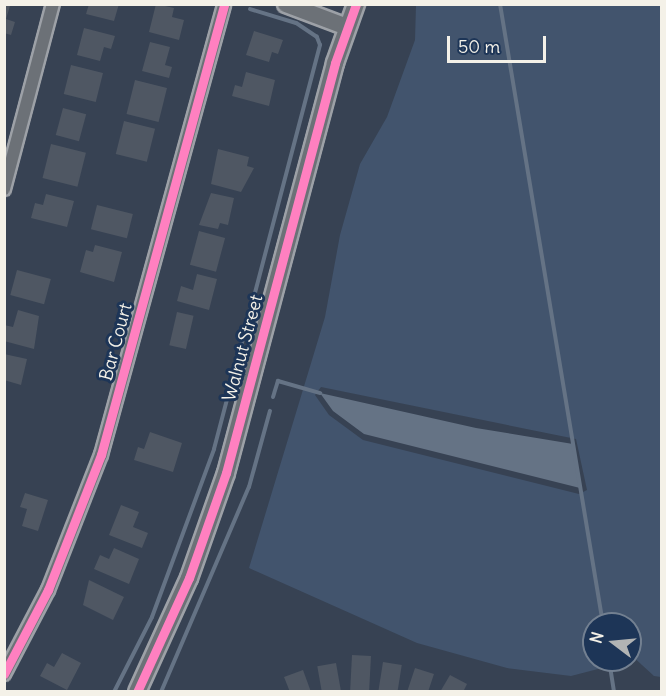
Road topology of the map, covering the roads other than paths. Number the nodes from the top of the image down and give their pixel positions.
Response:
1 (53, 4) edge
2 (224, 4) edge
3 (286, 4) edge
4 (356, 4) edge
5 (347, 27) junction
6 (4, 189) edge
7 (4, 674) edge
8 (137, 692) edge

1 - 6 street
2 - 7 street, Bar Court
3 - 5 street
4 - 5 street, Walnut Street
5 - 8 street, Walnut Street

